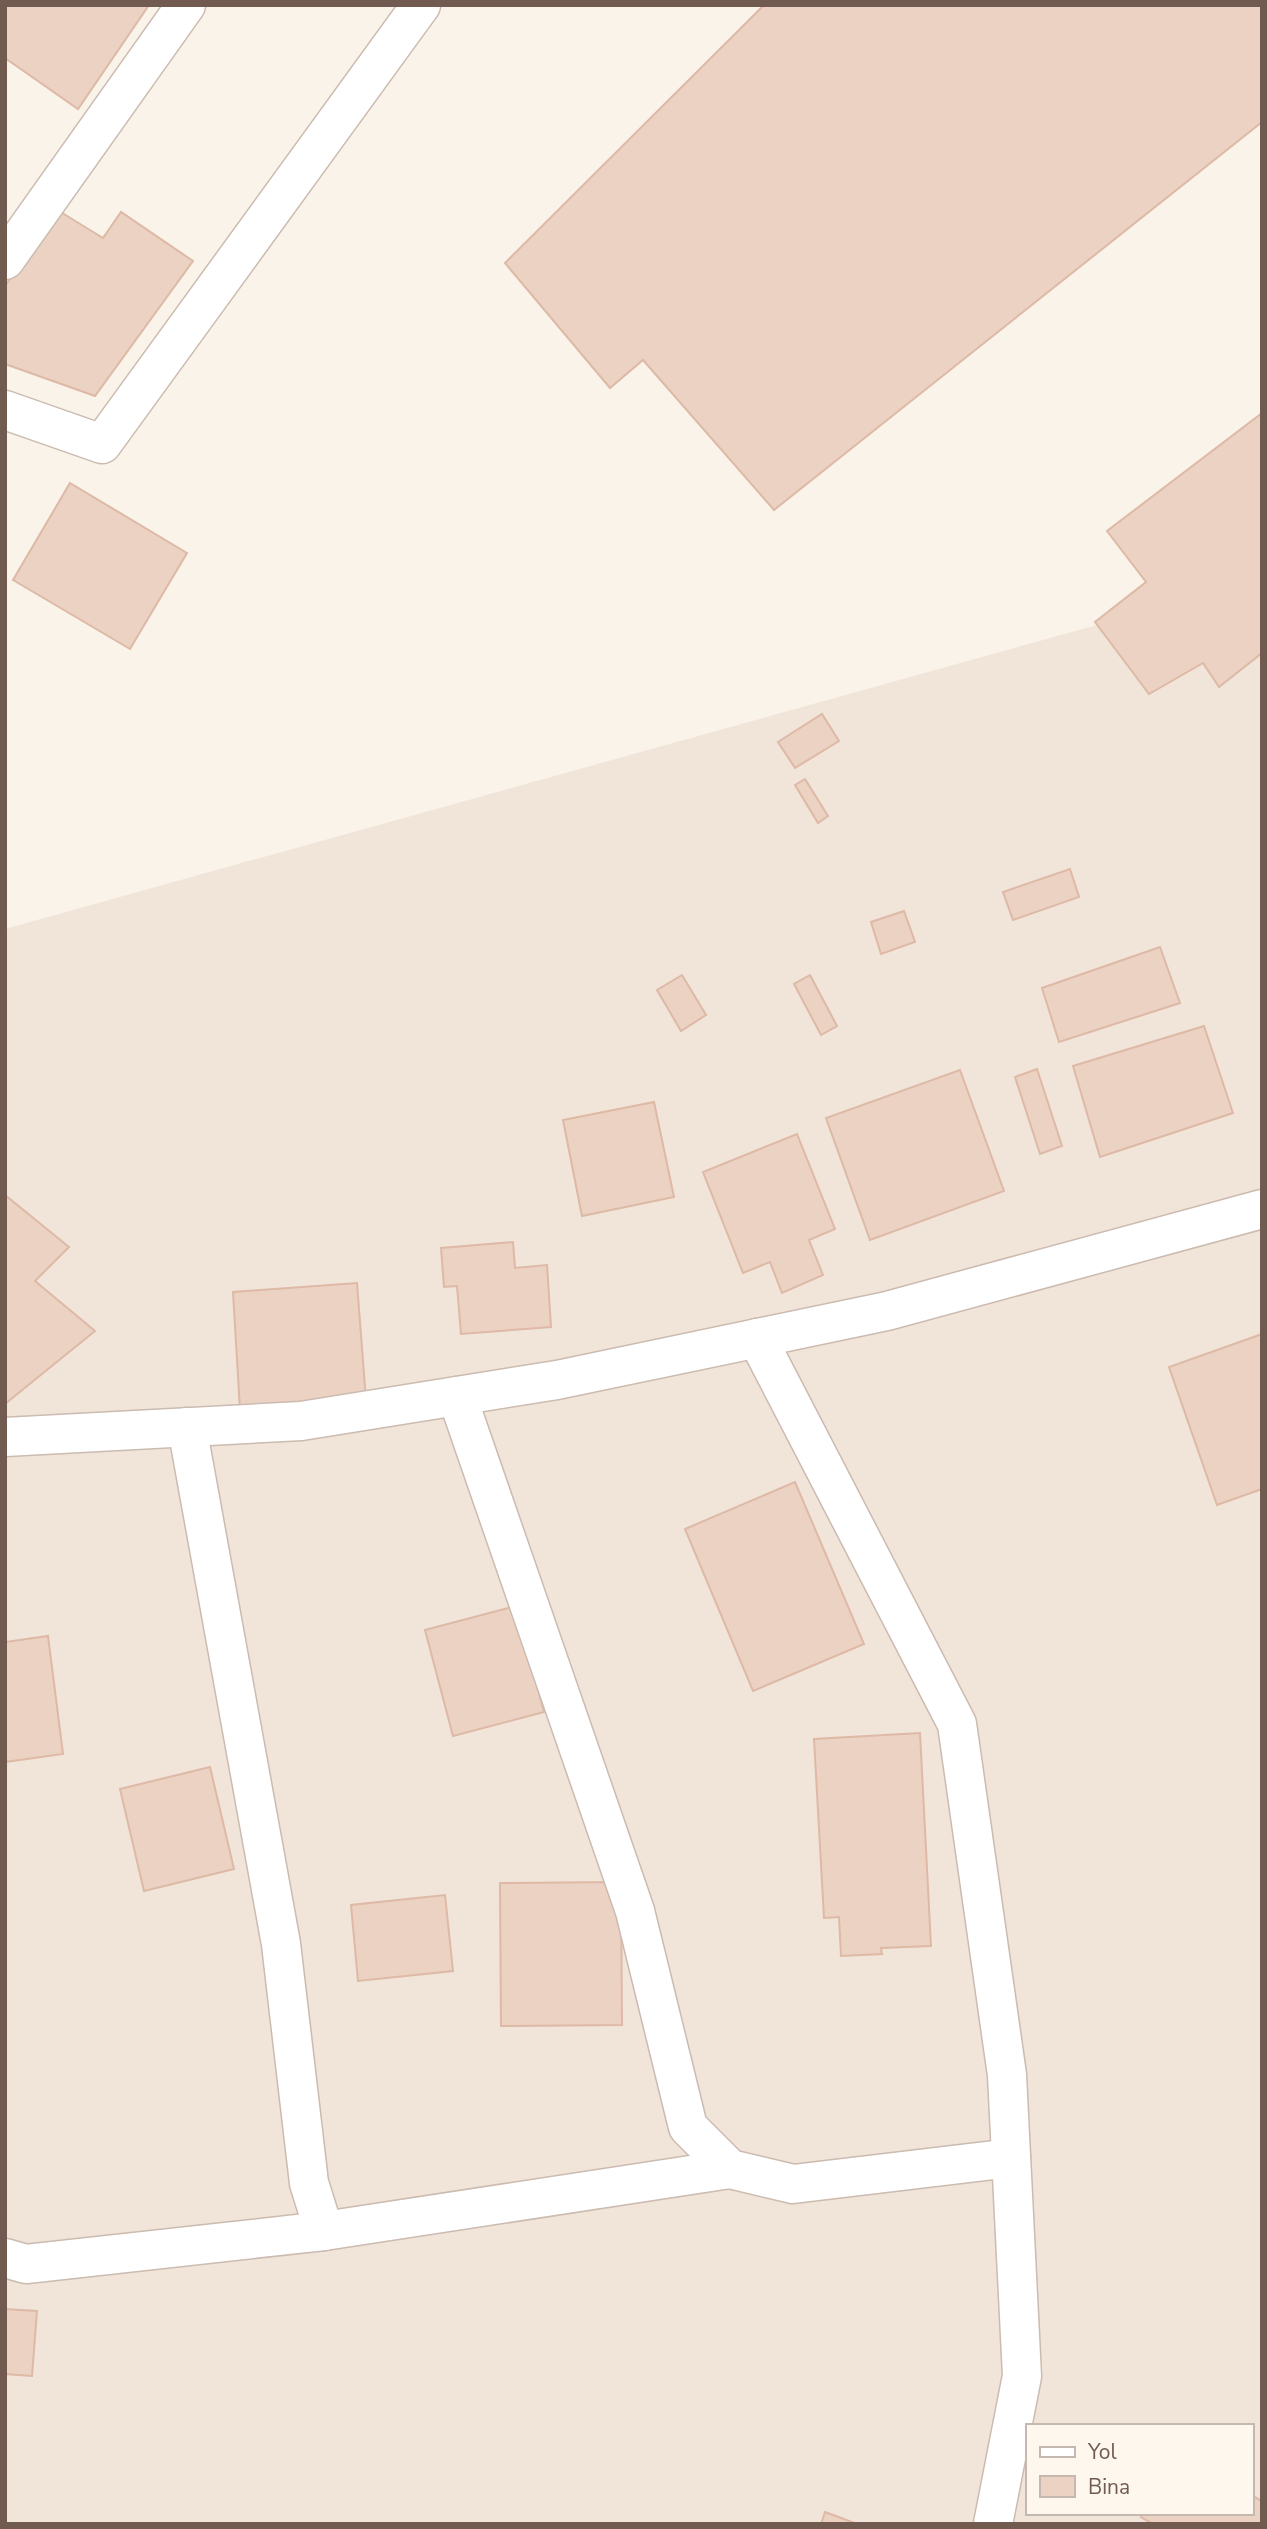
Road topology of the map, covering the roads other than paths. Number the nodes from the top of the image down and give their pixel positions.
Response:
1 (186, 5) edge
2 (421, 5) edge
3 (5, 260) edge
4 (5, 410) edge
5 (1262, 1209) edge
6 (757, 1338) junction
7 (457, 1396) junction
8 (187, 1427) junction
9 (5, 1437) edge
10 (1011, 2158) junction
11 (730, 2169) junction
12 (324, 2231) junction
13 (5, 2259) edge
14 (993, 2524) edge

1 - 3 street
2 - 4 street
5 - 6 street
6 - 7 street
6 - 10 street
7 - 8 street
7 - 11 street
8 - 9 street
8 - 12 street
10 - 11 street
10 - 14 street
11 - 12 street
12 - 13 street

